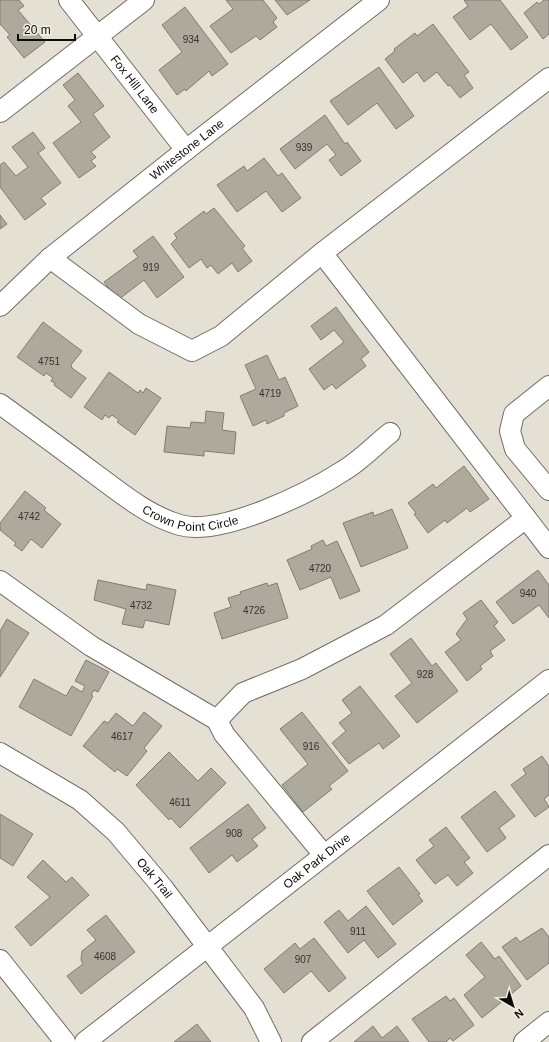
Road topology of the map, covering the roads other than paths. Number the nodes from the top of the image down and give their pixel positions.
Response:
1 (69, 0) edge
2 (144, 0) edge
3 (379, 0) edge
4 (97, 36) junction
5 (549, 78) edge
6 (0, 112) edge
7 (186, 150) junction
8 (322, 253) junction
9 (50, 258) junction
10 (0, 306) edge
11 (549, 386) edge
12 (0, 404) edge
13 (390, 433) dead end
14 (549, 490) edge
15 (526, 518) junction
16 (549, 548) edge
17 (0, 581) edge
18 (549, 680) edge
19 (217, 720) junction
20 (0, 753) edge
21 (324, 855) junction
22 (549, 856) edge
23 (207, 946) junction
24 (0, 960) edge
25 (549, 1022) edge
26 (65, 1042) edge
27 (85, 1042) edge
28 (271, 1042) edge
29 (312, 1042) edge
30 (524, 1042) edge

1 - 4 street, Fox Hill Lane
2 - 4 street
3 - 7 street, Whitestone Lane
4 - 6 street
4 - 7 street, Fox Hill Lane
5 - 8 street
7 - 9 street, Whitestone Lane
8 - 9 street
8 - 15 street
9 - 10 street, Whitestone Lane
11 - 14 street
12 - 13 street, Crown Point Circle
15 - 16 street
15 - 19 street
17 - 19 street
18 - 21 street, Oak Park Drive
19 - 21 street
20 - 23 street, Oak Trail
21 - 23 street, Oak Park Drive
22 - 29 street
23 - 27 street, Oak Park Drive
23 - 28 street, Oak Trail
24 - 26 street
25 - 30 street

